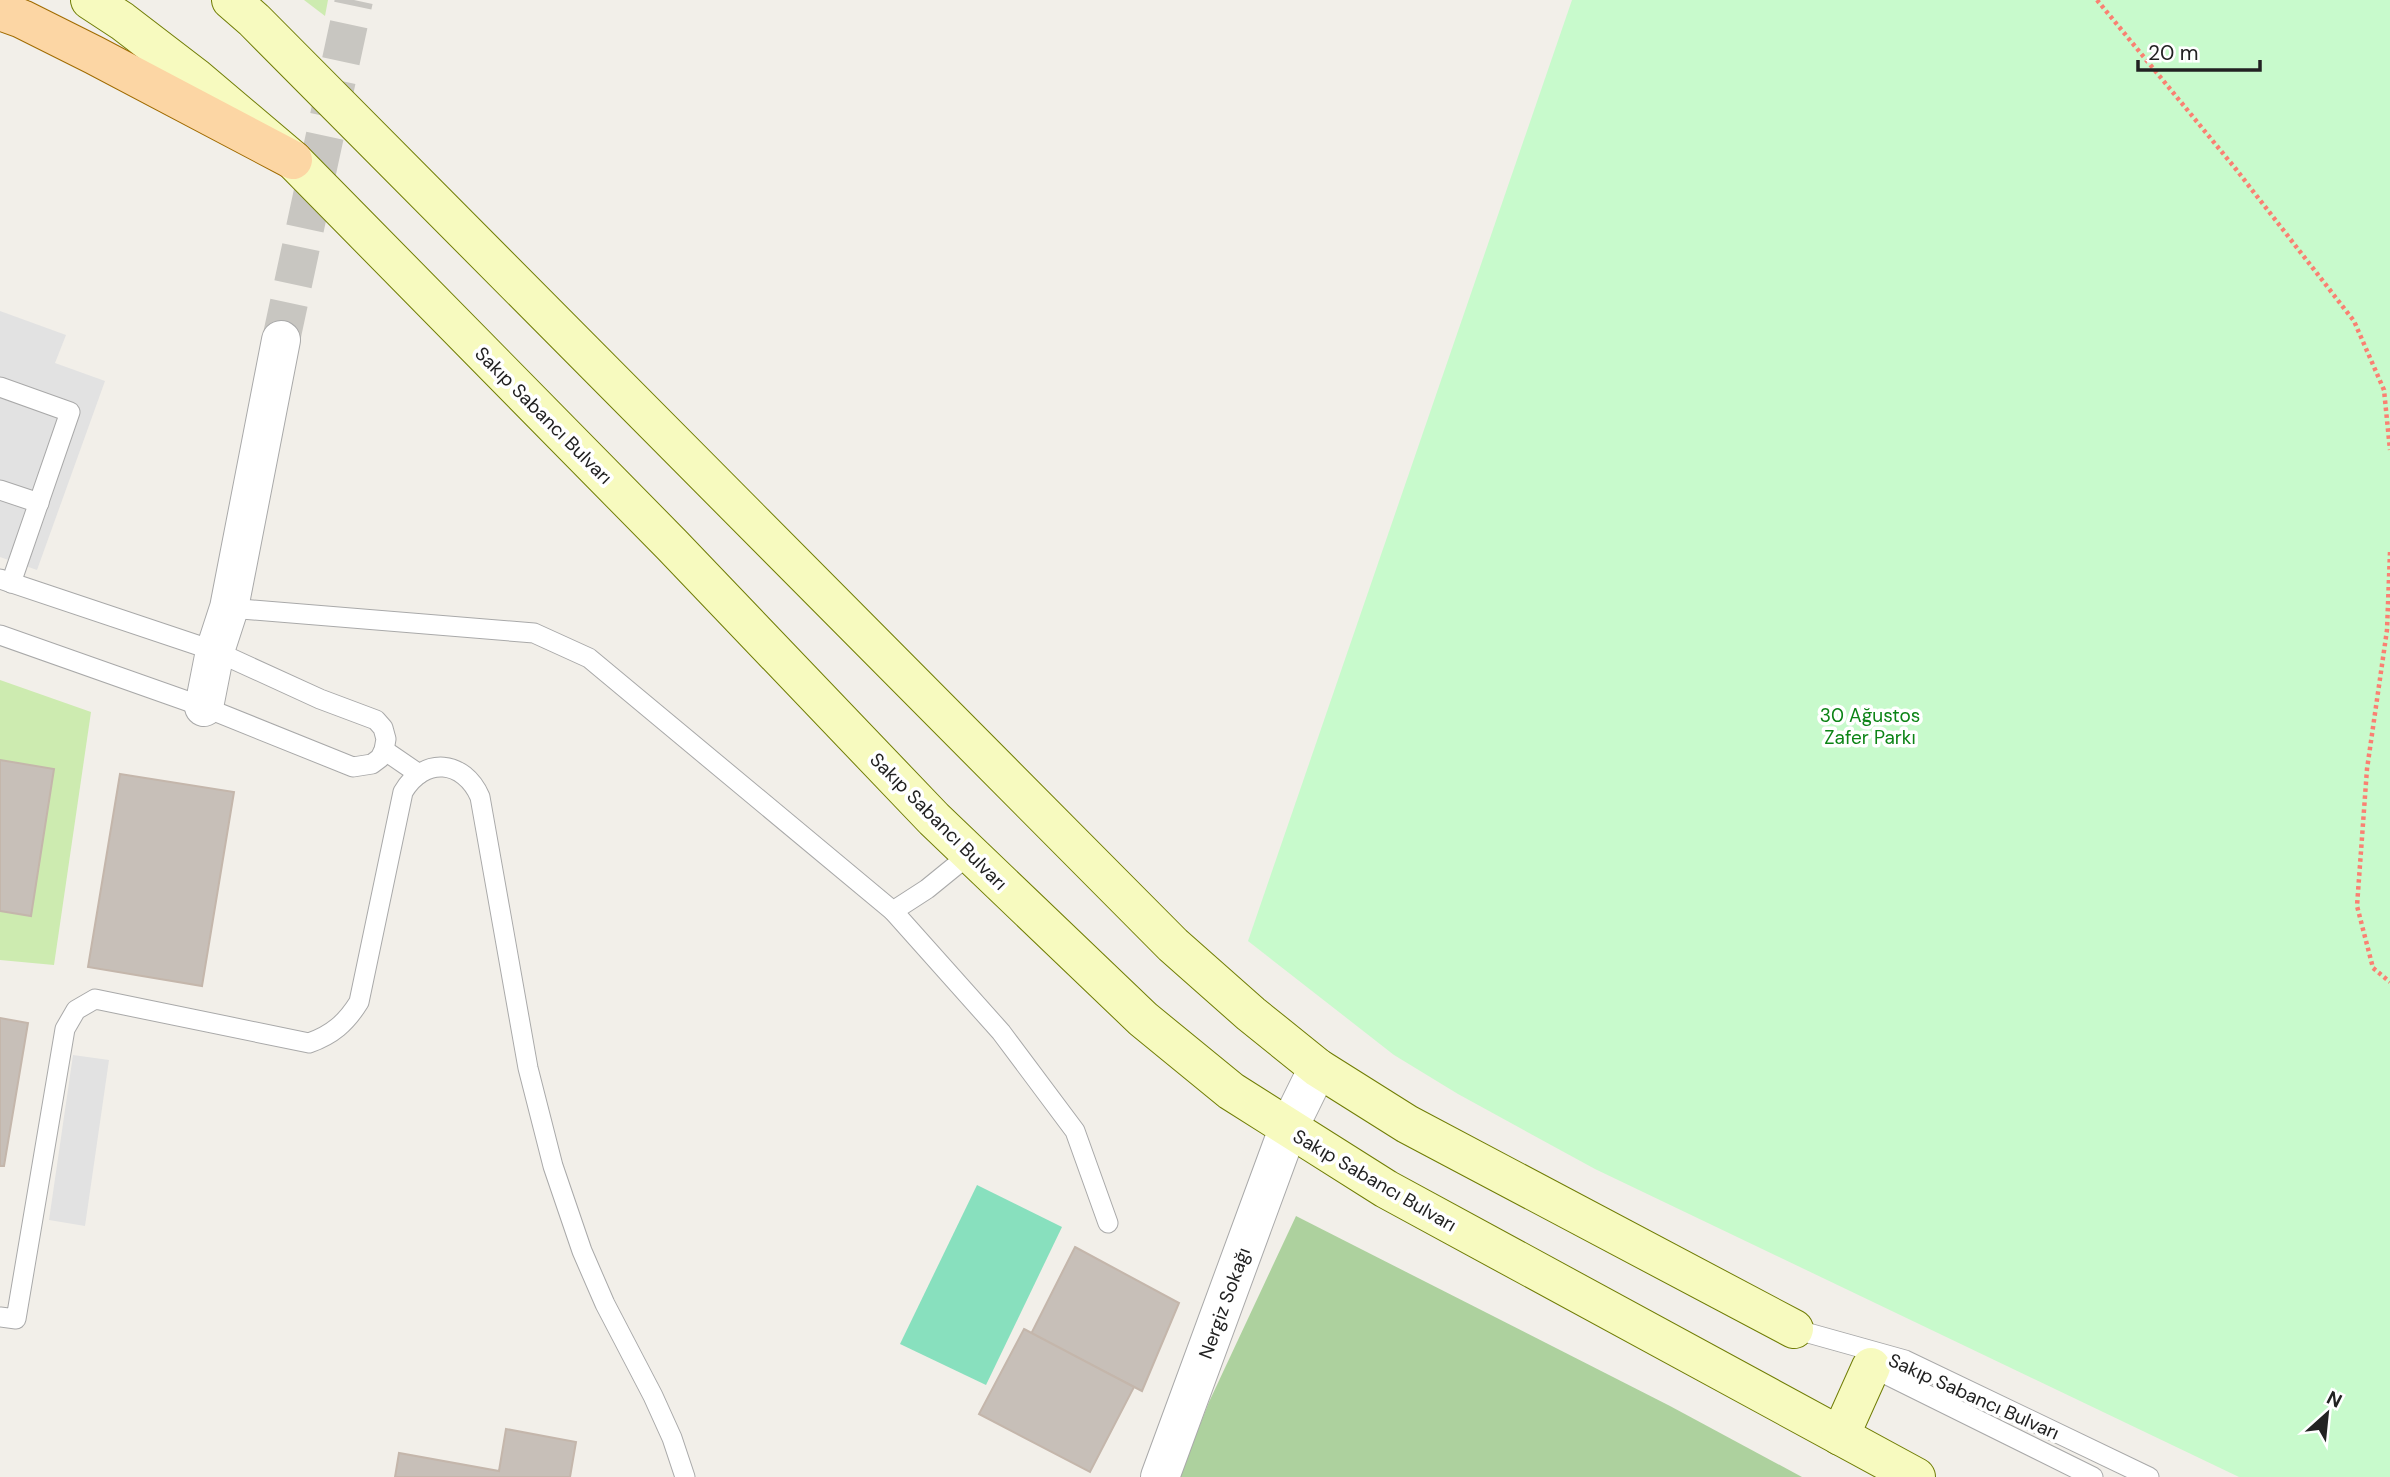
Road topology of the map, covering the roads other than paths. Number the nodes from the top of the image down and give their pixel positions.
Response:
1 (90, 0) edge
2 (231, 0) edge
3 (0, 11) edge
4 (293, 160) junction
5 (281, 340) tunnel mouth
6 (0, 387) edge
7 (0, 490) edge
8 (39, 503) junction
9 (6, 581) edge
10 (229, 608) junction
11 (0, 635) edge
12 (215, 651) junction
13 (204, 708) junction
14 (384, 750) junction
15 (419, 774) junction
16 (970, 854) junction
17 (893, 911) junction
18 (1318, 1068) junction
19 (1288, 1129) junction
20 (1108, 1223) dead end
21 (0, 1317) edge
22 (1794, 1329) junction
23 (1871, 1367) junction
24 (1840, 1436) junction
25 (685, 1477) edge
26 (1160, 1477) edge
27 (1916, 1477) edge
28 (2093, 1477) edge
29 (2148, 1477) edge

1 - 4 street, Sakıp Sabancı Bulvarı
2 - 18 street, Sakıp Sabancı Bulvarı
3 - 4 main road
4 - 16 street, Sakıp Sabancı Bulvarı
5 - 10 street
6 - 8 lane
7 - 8 lane
8 - 9 lane
9 - 12 lane
10 - 12 street
10 - 17 lane
11 - 13 lane
12 - 13 street
12 - 14 lane
13 - 14 lane
14 - 15 lane
15 - 21 lane
15 - 25 lane
16 - 17 lane
16 - 19 street, Sakıp Sabancı Bulvarı
17 - 20 lane
18 - 19 street, Nergiz Sokağı
18 - 22 street, Sakıp Sabancı Bulvarı
19 - 24 street, Sakıp Sabancı Bulvarı
19 - 26 street, Nergiz Sokağı
22 - 23 lane, Sakıp Sabancı Bulvarı
22 - 29 lane, Sakıp Sabancı Bulvarı
23 - 24 street
23 - 28 lane, Sakıp Sabancı Bulvarı
24 - 27 street, Sakıp Sabancı Bulvarı

